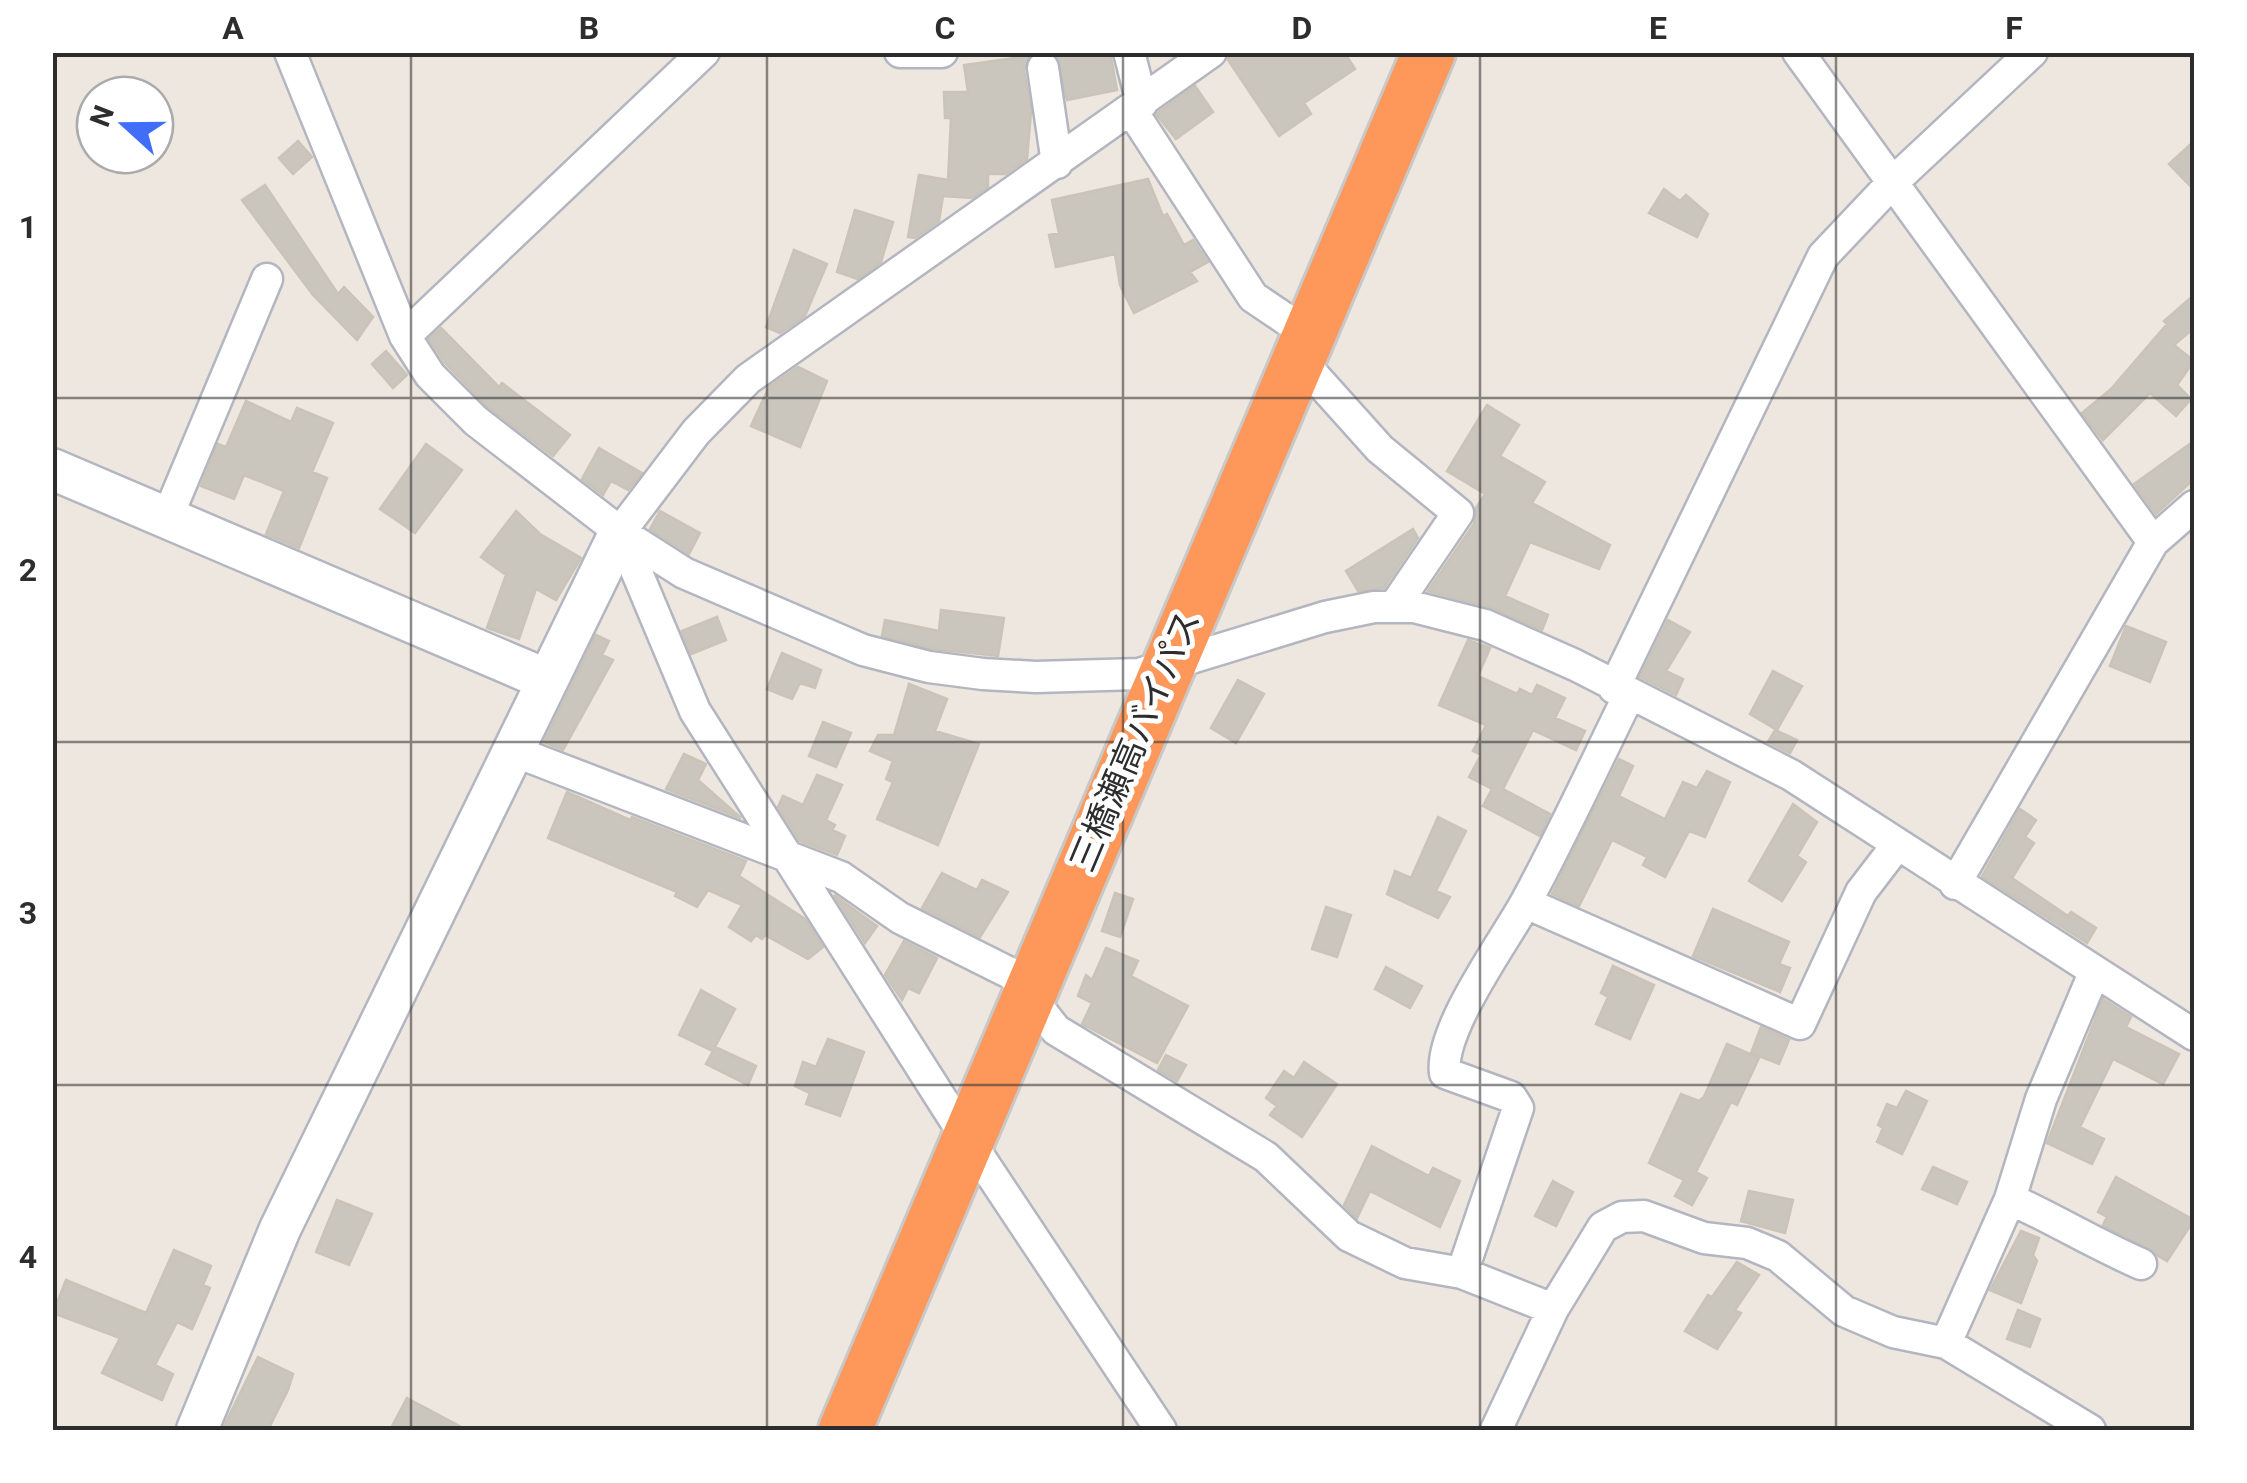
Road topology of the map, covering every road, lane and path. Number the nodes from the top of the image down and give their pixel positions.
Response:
1 (290, 52) edge
2 (704, 52) edge
3 (900, 52) edge
4 (942, 52) edge
5 (1129, 52) edge
6 (1211, 52) edge
7 (1399, 52) edge
8 (1429, 52) edge
9 (1798, 52) edge
10 (2032, 52) edge
11 (1043, 68) dead end
12 (1137, 107) junction
13 (1056, 163) junction
14 (1893, 182) junction
15 (267, 279) dead end
16 (405, 336) junction
17 (1288, 338) junction
18 (52, 469) edge
19 (2194, 506) edge
20 (167, 518) junction
21 (620, 532) junction
22 (2153, 542) junction
23 (1394, 607) junction
24 (1154, 669) junction
25 (545, 679) junction
26 (1622, 691) junction
27 (511, 750) junction
28 (1898, 846) junction
29 (785, 856) junction
30 (1954, 884) junction
31 (1526, 903) junction
32 (2094, 973) junction
33 (1019, 983) junction
34 (2194, 1035) edge
35 (959, 1124) junction
36 (2010, 1199) junction
37 (2141, 1264) dead end
38 (1462, 1274) junction
39 (1553, 1309) junction
40 (1946, 1343) junction
41 (197, 1430) edge
42 (817, 1430) edge
43 (845, 1430) edge
44 (1161, 1430) edge
45 (1496, 1430) edge
46 (2090, 1430) edge

1 - 16 street
2 - 16 street
3 - 4 street
5 - 12 street
6 - 12 street
7 - 17 highway, 三橋瀬高バイパス
8 - 17 highway, 三橋瀬高バイパス
9 - 14 street
10 - 14 street
11 - 13 street
12 - 13 street
12 - 17 street
13 - 21 street
14 - 22 street
14 - 26 street
15 - 20 street
16 - 21 street
17 - 23 street
17 - 24 highway, 三橋瀬高バイパス
18 - 20 street
19 - 22 street
20 - 25 street
21 - 24 street
21 - 25 street
21 - 29 street
22 - 30 street
23 - 24 street
23 - 26 street
24 - 33 highway, 三橋瀬高バイパス
25 - 27 street
26 - 28 street
26 - 31 street
27 - 29 street
27 - 41 street
28 - 30 street
28 - 31 street
29 - 33 street
29 - 35 street
30 - 32 street
31 - 38 street
32 - 34 street
32 - 36 street
33 - 35 highway, 三橋瀬高バイパス
33 - 38 street
35 - 42 highway, 三橋瀬高バイパス
35 - 43 highway, 三橋瀬高バイパス
35 - 44 street
36 - 37 street
36 - 40 street
38 - 39 street
39 - 40 street
39 - 45 street
40 - 46 street

